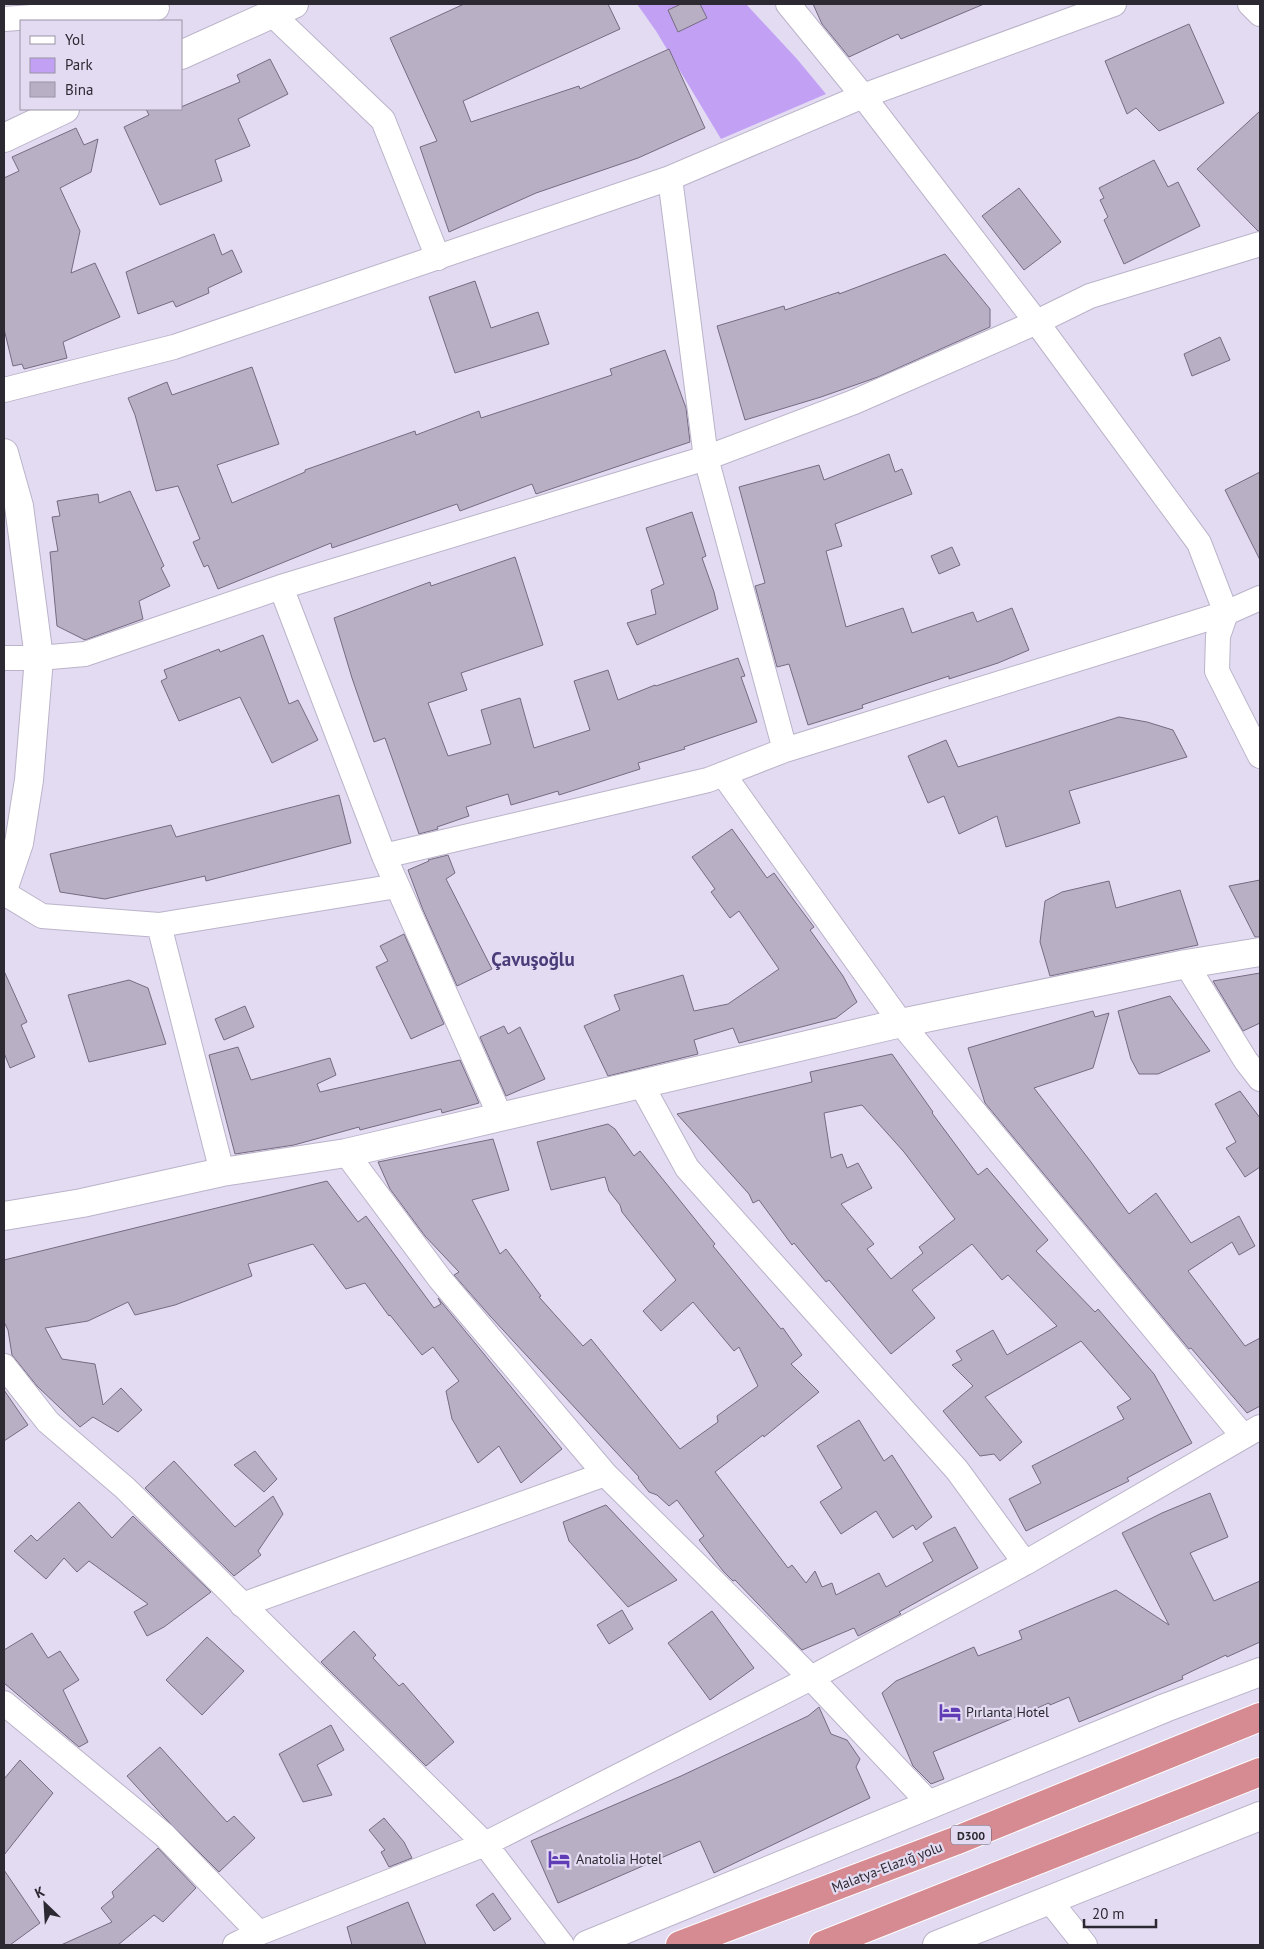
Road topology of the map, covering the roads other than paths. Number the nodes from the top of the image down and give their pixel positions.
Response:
1 (788, 4) edge
2 (1114, 4) edge
3 (1250, 4) edge
4 (157, 8) dead end
5 (284, 9) edge
6 (1260, 14) edge
7 (4, 19) edge
8 (182, 54) edge
9 (863, 96) junction
10 (63, 110) edge
11 (4, 138) edge
12 (670, 178) junction
13 (1260, 244) edge
14 (438, 258) junction
15 (1036, 322) junction
16 (4, 390) edge
17 (4, 453) edge
18 (706, 458) junction
19 (281, 587) junction
20 (1260, 598) edge
21 (1226, 614) junction
22 (4, 658) edge
23 (39, 658) junction
24 (785, 750) junction
25 (1260, 756) edge
26 (723, 774) junction
27 (384, 856) junction
28 (396, 886) junction
29 (4, 887) edge
30 (4, 893) edge
31 (159, 925) junction
32 (1260, 952) edge
33 (1186, 964) junction
34 (901, 1023) junction
35 (1260, 1079) edge
36 (641, 1084) junction
37 (501, 1118) junction
38 (346, 1153) junction
39 (222, 1172) junction
40 (4, 1216) edge
41 (4, 1366) edge
42 (1252, 1432) edge
43 (605, 1474) junction
44 (1025, 1563) junction
45 (242, 1605) junction
46 (1260, 1672) edge
47 (811, 1678) junction
48 (1260, 1688) edge
49 (4, 1703) edge
50 (1165, 1708) junction
51 (1260, 1717) edge
52 (1260, 1772) edge
53 (931, 1805) junction
54 (1260, 1816) edge
55 (485, 1844) junction
56 (1050, 1901) junction
57 (259, 1933) junction
58 (235, 1945) edge
59 (562, 1945) edge
60 (587, 1945) edge
61 (680, 1945) edge
62 (822, 1945) edge
63 (937, 1945) edge
64 (1085, 1945) edge

1 - 9 street
2 - 9 street
3 - 6 street
4 - 7 street
5 - 8 main road
5 - 14 street
9 - 12 street
9 - 15 street
10 - 11 main road
12 - 14 street
12 - 18 street
13 - 15 street
14 - 16 street
15 - 18 street
15 - 21 street
17 - 23 main road
18 - 19 street
18 - 24 street
19 - 23 street
19 - 27 street
20 - 21 street
21 - 24 street
21 - 25 street
22 - 23 street
23 - 29 main road
24 - 26 street
26 - 27 street
26 - 34 street
27 - 28 street
28 - 31 street
28 - 37 street
30 - 31 street
31 - 39 street
32 - 33 main road
33 - 34 main road
33 - 35 street
34 - 36 main road
34 - 42 street
36 - 37 main road
36 - 44 street
37 - 38 main road
38 - 39 main road
38 - 43 street
39 - 40 main road
41 - 45 street
42 - 44 street
43 - 45 street
43 - 47 street
44 - 47 street
45 - 55 street
46 - 50 main road
47 - 53 street
47 - 55 street
48 - 50 main road
49 - 57 street
50 - 53 main road
51 - 61 highway, Malatya-Elazığ yolu / D300
52 - 62 highway
53 - 60 main road
54 - 56 main road
55 - 57 street
55 - 59 street
56 - 63 main road
56 - 64 street
57 - 58 street

